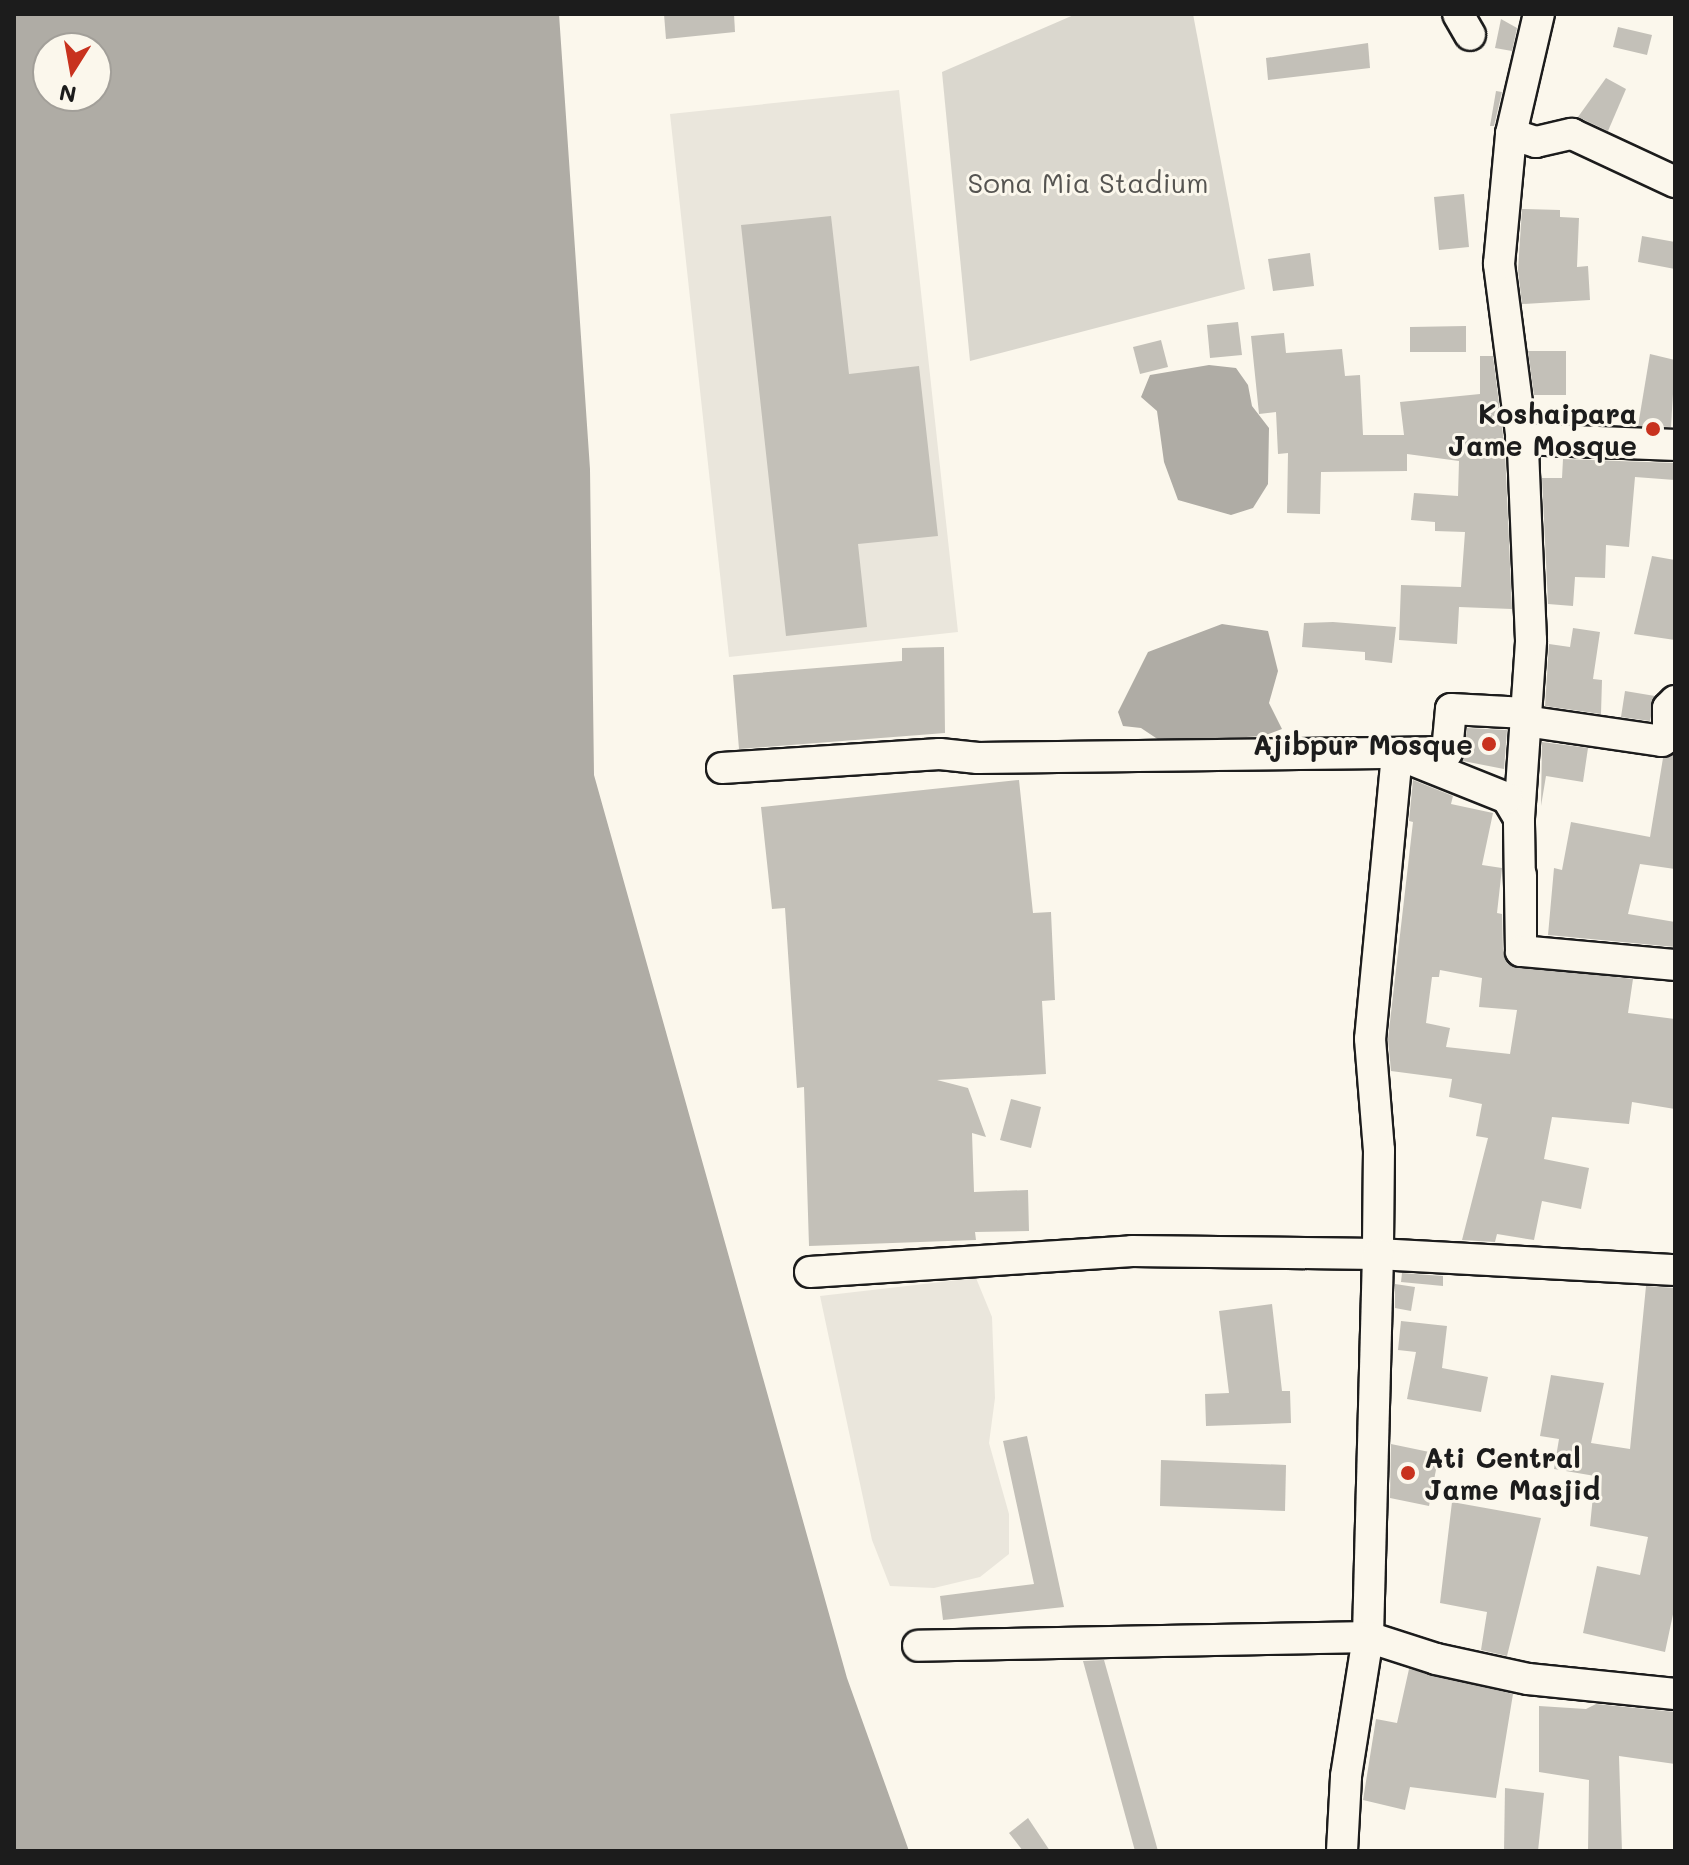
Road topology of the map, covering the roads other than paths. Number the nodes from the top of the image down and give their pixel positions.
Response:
1 (1539, 14) edge
2 (1511, 134) junction
3 (1675, 182) edge
4 (1521, 439) junction
5 (1675, 445) edge
6 (1675, 701) edge
7 (1526, 717) junction
8 (1397, 754) junction
9 (722, 768) dead end
10 (1519, 818) junction
11 (1675, 965) edge
12 (1378, 1254) junction
13 (1675, 1270) edge
14 (810, 1272) dead end
15 (1368, 1637) junction
16 (918, 1646) dead end
17 (1675, 1694) edge
18 (1342, 1851) edge

1 - 2 street
2 - 3 street
2 - 4 street
4 - 5 street
4 - 7 street
6 - 7 street
7 - 8 street
7 - 10 street
8 - 9 street
8 - 10 street
8 - 12 street
10 - 11 street
12 - 13 street
12 - 14 street
12 - 15 street
15 - 16 street
15 - 17 street
15 - 18 street

